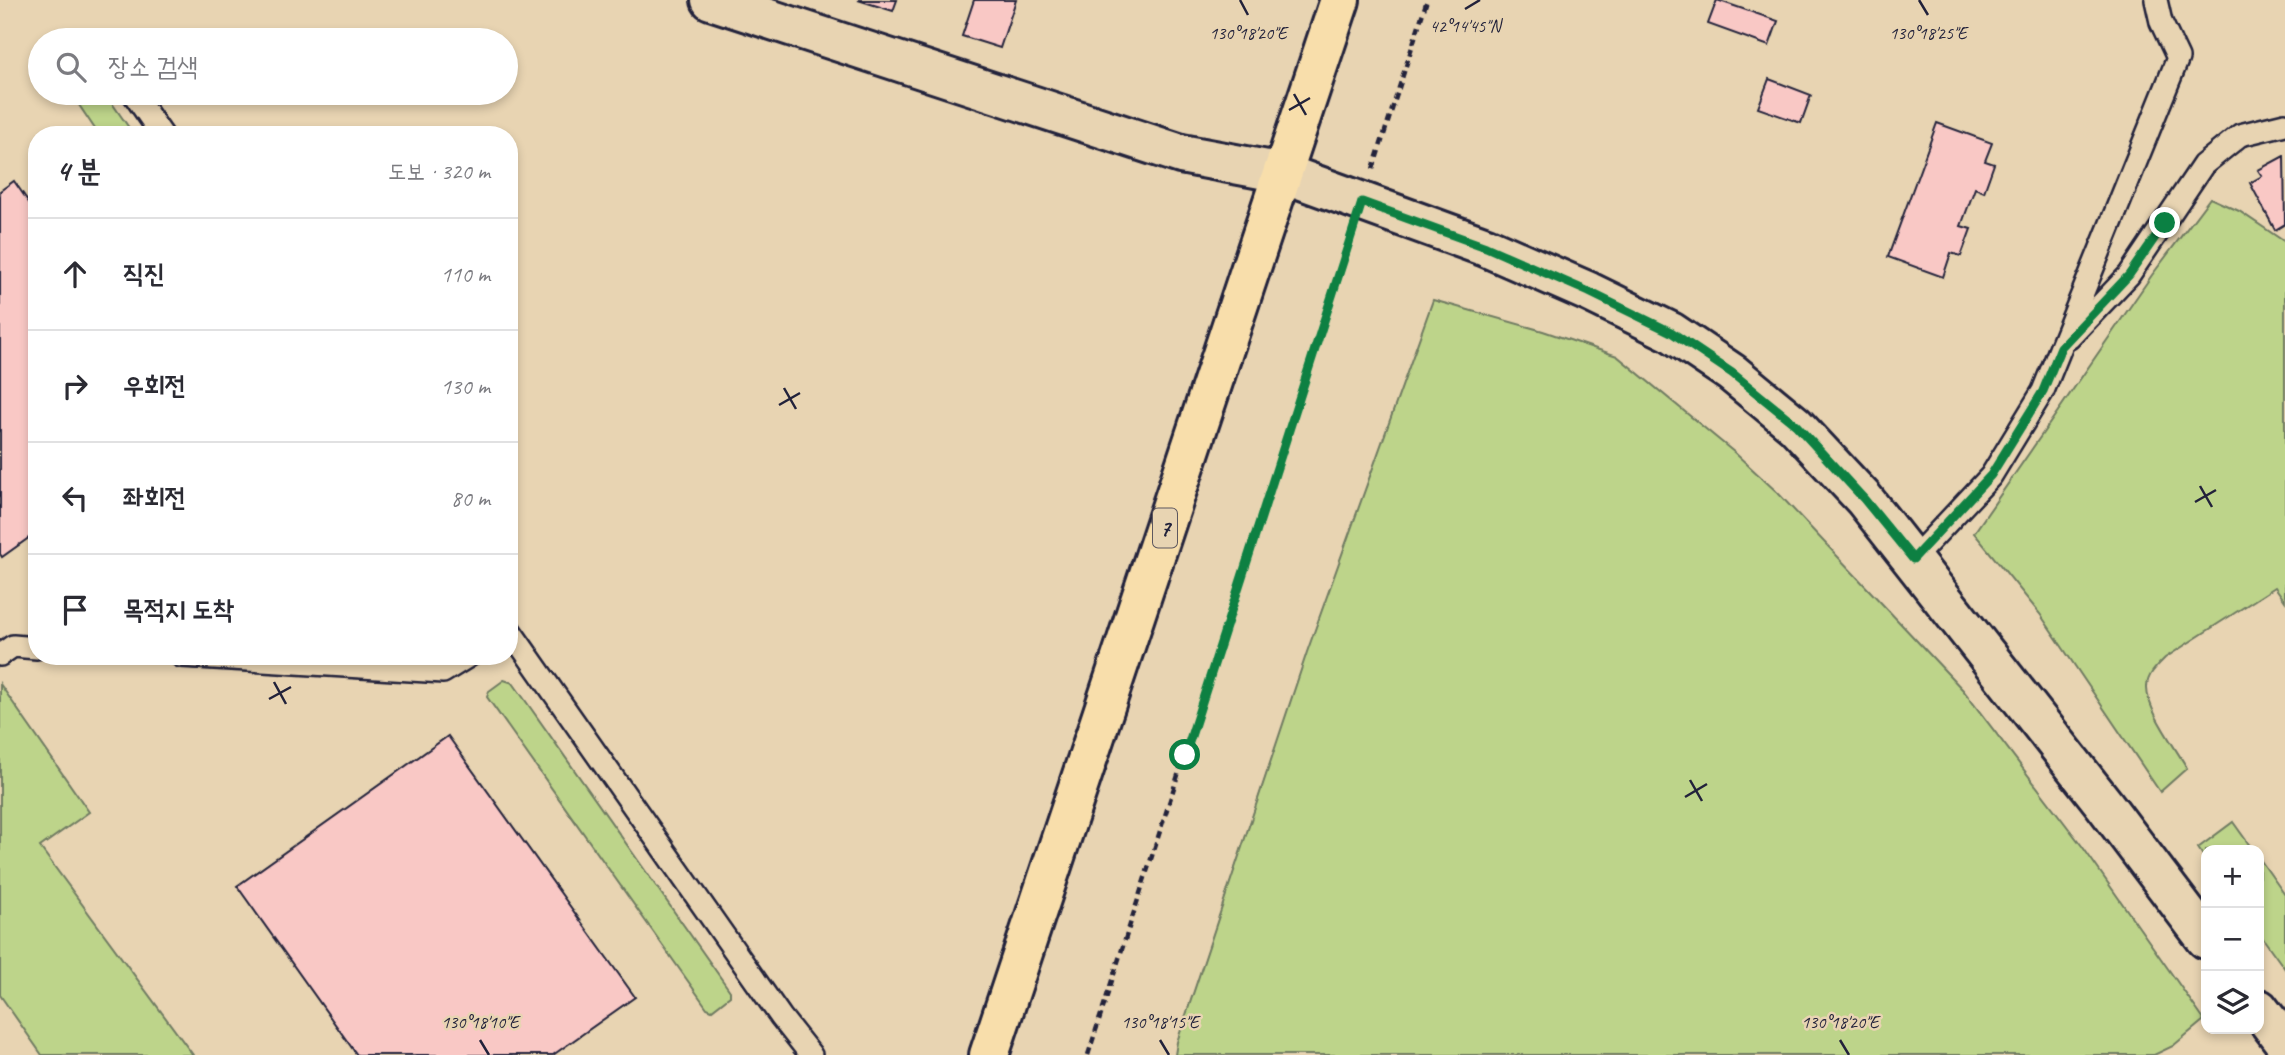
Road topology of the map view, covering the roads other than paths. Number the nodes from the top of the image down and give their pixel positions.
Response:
1 (710, 0) edge
2 (1340, 0) edge
3 (2156, 0) edge
4 (141, 105) edge
5 (2285, 124) edge
6 (156, 126) edge
7 (1283, 173) junction
8 (2061, 347) junction
9 (1913, 559) junction
10 (518, 642) edge
11 (28, 647) edge
12 (0, 655) edge
13 (328, 665) edge
14 (454, 665) edge
15 (2201, 932) edge
16 (2264, 1016) edge
17 (2285, 1043) edge
18 (811, 1055) edge
19 (989, 1055) edge

1 - 7 street
2 - 7 highway, 7
3 - 8 lane
4 - 6 lane
5 - 8 lane
7 - 9 street
7 - 19 highway, 7
8 - 9 lane
9 - 15 street
10 - 18 lane
11 - 12 lane
13 - 14 lane
16 - 17 street

